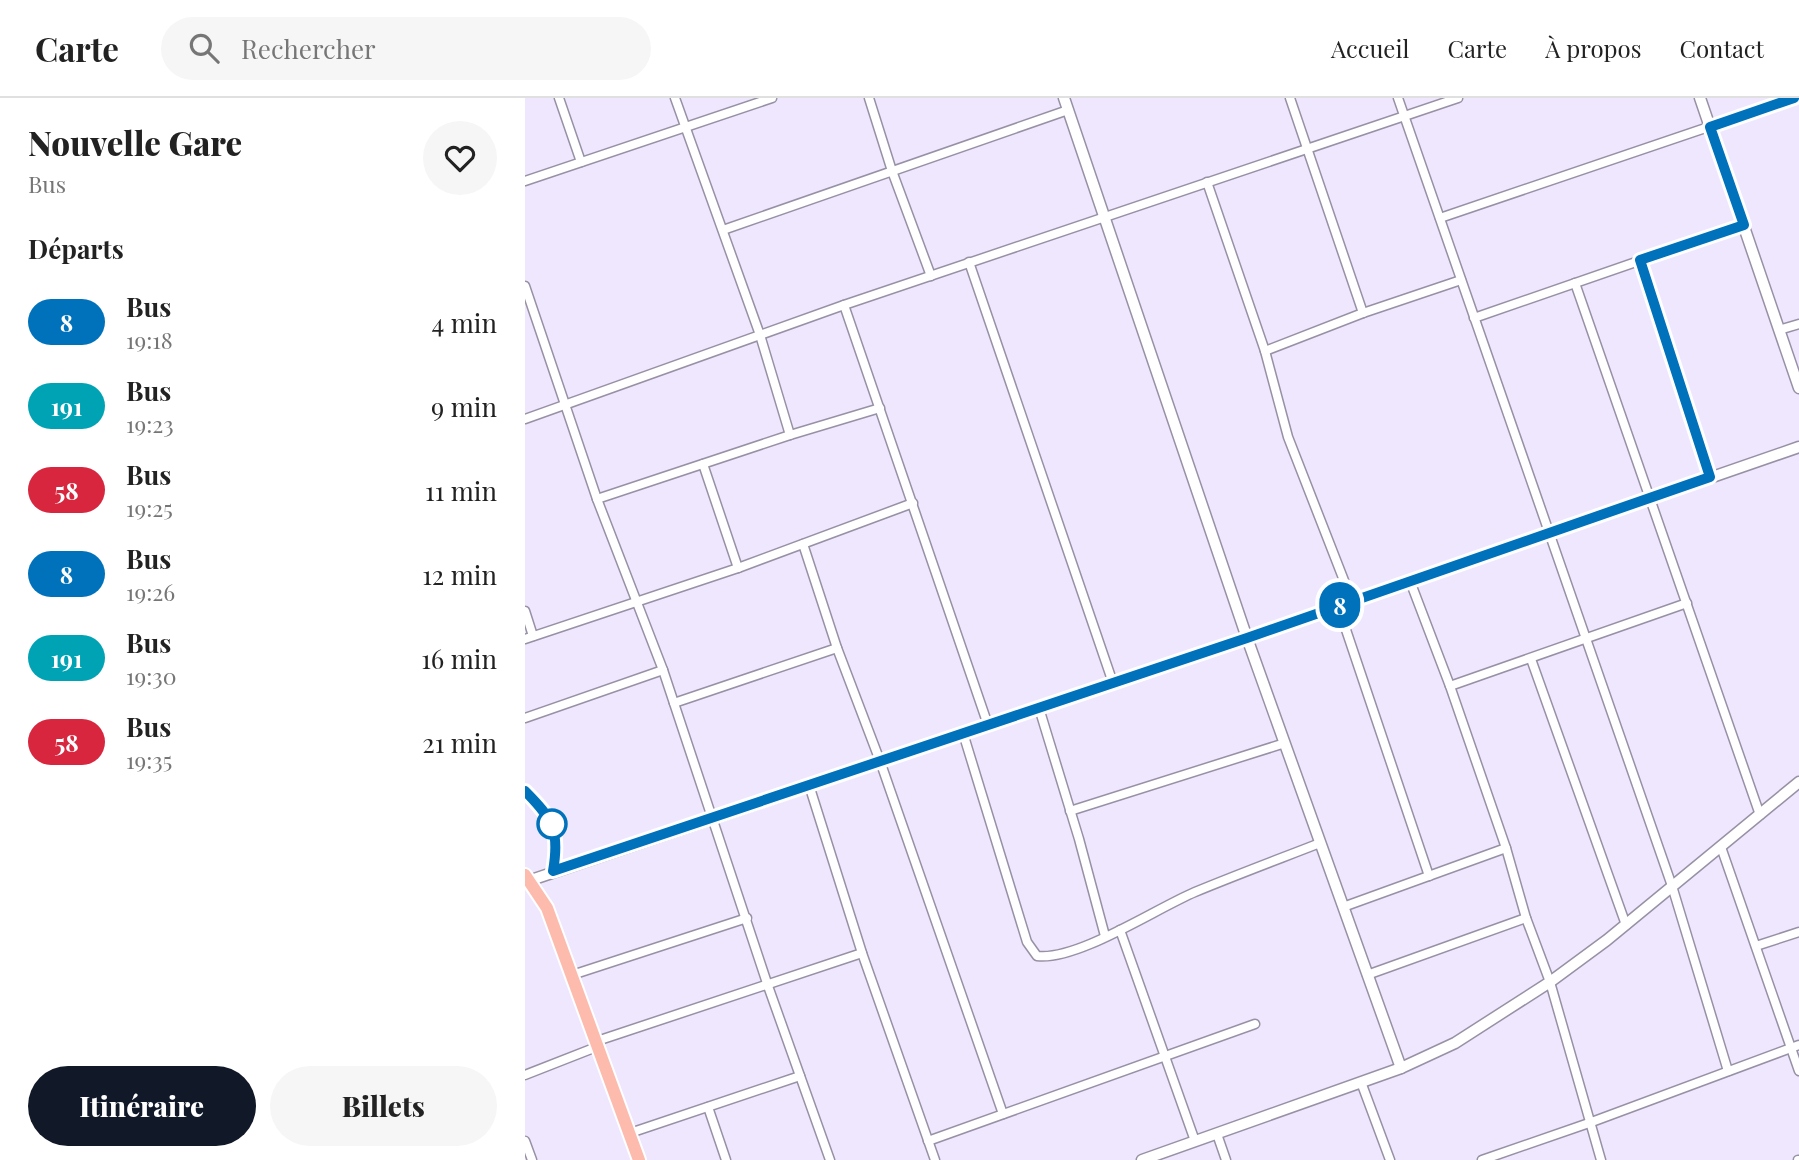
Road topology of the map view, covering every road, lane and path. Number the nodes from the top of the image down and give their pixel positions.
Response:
1 (559, 98) edge
2 (675, 98) edge
3 (772, 98) edge
4 (869, 98) edge
5 (1064, 98) edge
6 (1290, 98) edge
7 (1398, 98) edge
8 (1458, 98) edge
9 (1700, 98) edge
10 (1794, 98) edge
11 (1068, 110) junction
12 (1405, 116) junction
13 (685, 126) junction
14 (1710, 127) junction
15 (1308, 148) junction
16 (581, 162) junction
17 (892, 171) junction
18 (525, 181) edge
19 (1207, 182) junction
20 (1104, 217) junction
21 (1440, 218) junction
22 (1744, 225) junction
23 (723, 230) junction
24 (1640, 260) junction
25 (969, 262) junction
26 (931, 276) junction
27 (1461, 280) junction
28 (1575, 283) junction
29 (525, 286) edge
30 (844, 305) junction
31 (1363, 313) junction
32 (1474, 318) junction
33 (1799, 324) edge
34 (1779, 330) junction
35 (760, 335) junction
36 (1265, 351) junction
37 (1799, 388) edge
38 (565, 405) junction
39 (880, 408) junction
40 (525, 419) edge
41 (790, 435) junction
42 (1799, 447) edge
43 (703, 464) junction
44 (1710, 477) junction
45 (1651, 498) junction
46 (597, 499) junction
47 (913, 503) junction
48 (1548, 534) junction
49 (803, 544) junction
50 (738, 568) junction
51 (1410, 581) junction
52 (1352, 601) junction
53 (639, 602) junction
54 (1687, 603) junction
55 (1338, 606) junction
56 (525, 611) edge
57 (529, 637) edge
58 (1247, 638) junction
59 (1586, 639) junction
60 (837, 648) junction
61 (1531, 659) junction
62 (663, 670) junction
63 (1113, 682) junction
64 (1450, 686) junction
65 (674, 703) junction
66 (1039, 708) junction
67 (525, 718) edge
68 (988, 725) junction
69 (963, 733) junction
70 (1285, 743) junction
71 (880, 761) junction
72 (1799, 782) edge
73 (809, 785) junction
74 (525, 791) edge
75 (1070, 811) junction
76 (1760, 815) junction
77 (713, 817) junction
78 (1320, 843) junction
79 (1721, 847) junction
80 (1506, 848) junction
81 (553, 871) junction
82 (1429, 876) junction
83 (527, 879) edge
84 (1672, 886) junction
85 (1343, 907) junction
86 (747, 918) junction
87 (1526, 918) junction
88 (1626, 925) junction
89 (1120, 930) junction
90 (1799, 932) edge
91 (1105, 936) junction
92 (1756, 946) junction
93 (862, 953) junction
94 (572, 975) junction
95 (1367, 975) junction
96 (1550, 982) junction
97 (768, 986) junction
98 (1255, 1024) dead end
99 (598, 1044) junction
100 (1795, 1046) edge
101 (1166, 1056) junction
102 (1401, 1068) junction
103 (1728, 1071) junction
104 (1799, 1071) edge
105 (525, 1075) edge
106 (800, 1076) junction
107 (1361, 1082) junction
108 (708, 1107) junction
109 (1003, 1114) junction
110 (1589, 1123) junction
111 (630, 1133) junction
112 (1217, 1133) junction
113 (1195, 1141) junction
114 (525, 1142) edge
115 (929, 1142) junction
116 (532, 1160) edge
117 (639, 1160) edge
118 (726, 1160) edge
119 (830, 1160) edge
120 (935, 1160) edge
121 (1142, 1160) edge
122 (1226, 1160) edge
123 (1389, 1160) edge
124 (1482, 1160) edge
125 (1601, 1160) edge

1 - 16 street
2 - 13 street
3 - 13 street
4 - 17 street
5 - 11 street
6 - 15 street
7 - 12 street
8 - 12 street
9 - 14 street
10 - 14 street
11 - 17 street
11 - 20 street
12 - 15 street
12 - 21 street
13 - 16 street
13 - 23 street
14 - 21 street
14 - 22 street
15 - 19 street
15 - 31 street
16 - 18 street
17 - 23 street
17 - 26 street
19 - 20 street
19 - 36 street
20 - 25 street
20 - 58 street
21 - 27 street
22 - 24 street
22 - 34 street
23 - 35 street
24 - 28 street
24 - 44 street
25 - 26 street
25 - 63 street
26 - 30 street
27 - 31 street
27 - 32 street
28 - 32 street
28 - 45 street
29 - 38 street
30 - 35 street
30 - 39 street
31 - 36 street
32 - 48 street
33 - 34 street
34 - 37 street
35 - 38 street
35 - 41 street
36 - 52 street
38 - 40 street
38 - 46 street
39 - 41 street
39 - 47 street
41 - 43 street
42 - 44 street
43 - 46 street
43 - 50 street
44 - 45 street
45 - 48 street
45 - 54 street
46 - 53 street
47 - 49 street
47 - 68 street
48 - 51 street
48 - 59 street
49 - 50 street
49 - 60 street
50 - 53 street
51 - 52 street
51 - 64 street
52 - 55 street
53 - 57 street
53 - 62 street
54 - 59 street
54 - 76 street
55 - 58 street
55 - 82 street
56 - 57 street
58 - 63 street
58 - 70 street
59 - 61 street
59 - 84 street
60 - 65 street
60 - 71 street
61 - 64 street
61 - 88 street
62 - 65 street
62 - 67 street
63 - 66 street
64 - 80 street
65 - 77 street
66 - 68 street
66 - 75 street
68 - 69 street
69 - 71 street
69 - 91 street
70 - 75 street
70 - 78 street
71 - 73 street
71 - 109 street
72 - 76 street
73 - 77 street
73 - 93 street
74 - 81 street
75 - 91 street
76 - 79 street
77 - 81 street
77 - 86 street
78 - 85 street
78 - 89 street
79 - 84 street
79 - 92 street
80 - 82 street
80 - 87 street
81 - 83 street
82 - 85 street
83 - 94 main road
84 - 88 street
84 - 103 street
85 - 95 street
86 - 94 street
86 - 97 street
87 - 95 street
87 - 96 street
88 - 96 street
89 - 91 street
89 - 101 street
90 - 92 street
92 - 100 street
93 - 97 street
93 - 115 street
94 - 99 main road
95 - 102 street
96 - 102 street
96 - 110 street
97 - 99 street
97 - 106 street
98 - 101 street
99 - 105 street
99 - 111 main road
100 - 103 street
100 - 104 street
101 - 109 street
101 - 113 street
102 - 107 street
103 - 110 street
106 - 108 street
106 - 119 street
107 - 112 street
107 - 123 street
108 - 111 street
108 - 118 street
109 - 115 street
110 - 124 street
110 - 125 street
111 - 117 main road
112 - 113 street
112 - 122 street
113 - 121 street
114 - 116 street
115 - 120 street

